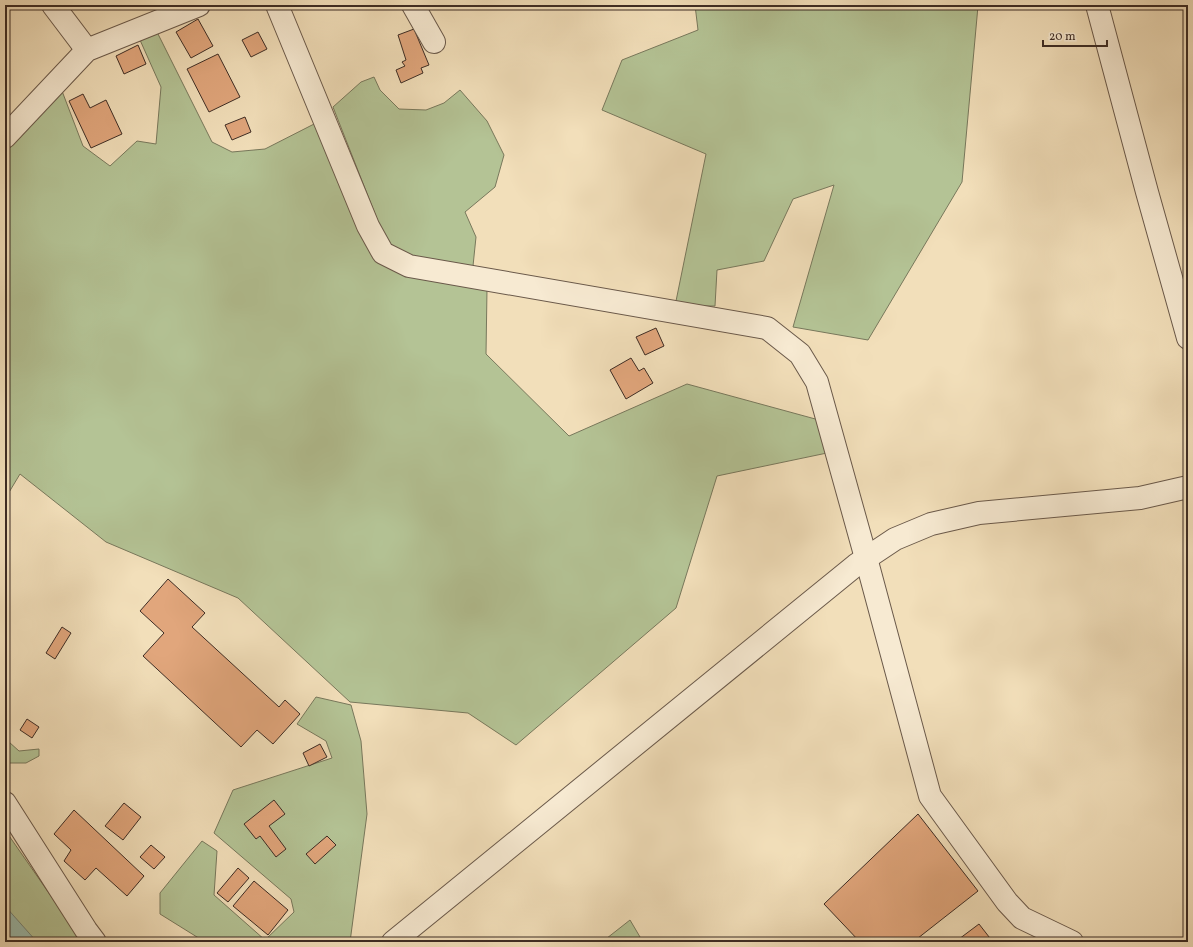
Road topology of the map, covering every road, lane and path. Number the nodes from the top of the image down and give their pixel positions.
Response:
1 (53, 5) edge
2 (199, 5) edge
3 (277, 5) edge
4 (413, 5) edge
5 (1097, 5) edge
6 (434, 42) dead end
7 (87, 50) junction
8 (5, 137) edge
9 (1188, 338) edge
10 (1188, 487) edge
11 (866, 558) junction
12 (5, 803) edge
13 (96, 942) edge
14 (393, 942) edge
15 (1072, 942) edge

1 - 7 street
2 - 7 street
3 - 11 street
4 - 6 street
5 - 9 street
7 - 8 street
10 - 11 street
11 - 14 street
11 - 15 street
12 - 13 street

